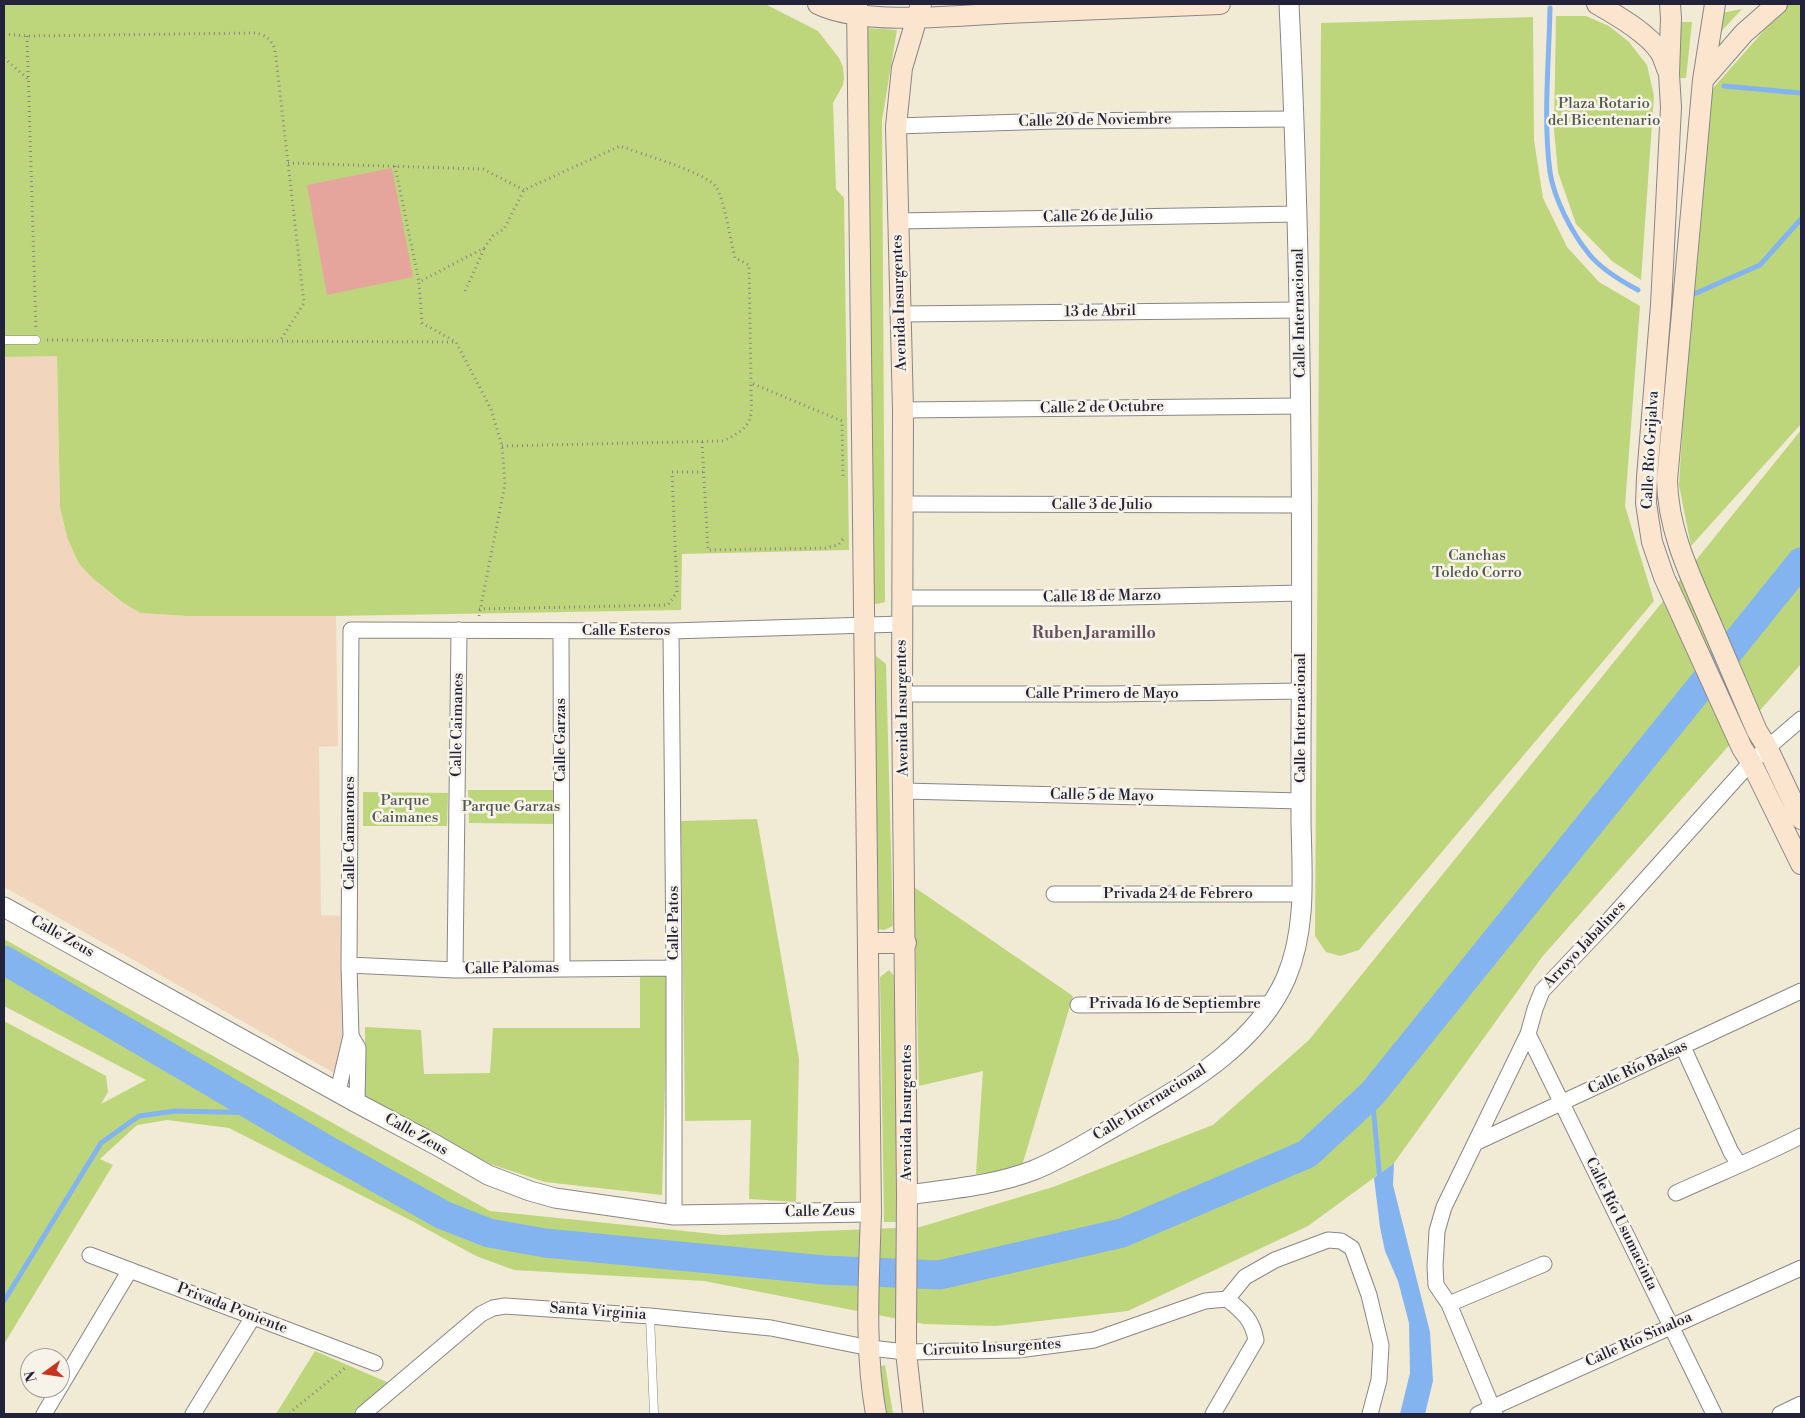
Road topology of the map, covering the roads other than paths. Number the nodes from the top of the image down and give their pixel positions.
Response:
1 (818, 4) edge
2 (1220, 4) edge
3 (1288, 4) edge
4 (1597, 4) edge
5 (1670, 4) edge
6 (1715, 4) edge
7 (1777, 4) edge
8 (857, 10) edge
9 (919, 10) edge
10 (1669, 74) junction
11 (1703, 80) junction
12 (1294, 119) junction
13 (896, 126) junction
14 (1298, 214) junction
15 (898, 220) junction
16 (1300, 310) junction
17 (900, 314) junction
18 (4, 340) edge
19 (36, 340) road end
20 (1302, 406) junction
21 (903, 410) junction
22 (903, 504) junction
23 (1302, 505) junction
24 (1302, 593) junction
25 (902, 598) junction
26 (902, 624) junction
27 (864, 625) junction
28 (351, 630) joint
29 (459, 630) junction
30 (561, 631) junction
31 (671, 631) junction
32 (1302, 691) junction
33 (902, 694) junction
34 (1801, 719) edge
35 (1762, 739) junction
36 (1746, 755) junction
37 (904, 791) junction
38 (1301, 801) junction
39 (1801, 819) edge
40 (1801, 864) edge
41 (1054, 894) dead end
42 (1303, 894) junction
43 (4, 907) edge
44 (906, 943) junction
45 (868, 944) junction
46 (349, 965) junction
47 (674, 968) junction
48 (562, 969) junction
49 (455, 970) junction
50 (1801, 991) edge
51 (1078, 1004) dead end
52 (1271, 1004) junction
53 (1528, 1034) junction
54 (351, 1036) junction
55 (1683, 1047) junction
56 (338, 1091) junction
57 (357, 1103) junction
58 (1563, 1104) junction
59 (1801, 1136) edge
60 (1475, 1143) junction
61 (1739, 1164) junction
62 (1676, 1193) dead end
63 (907, 1195) junction
64 (871, 1212) junction
65 (674, 1215) junction
66 (90, 1255) dead end
67 (1544, 1264) dead end
68 (1801, 1268) edge
69 (130, 1270) junction
70 (1227, 1299) junction
71 (1449, 1304) junction
72 (650, 1316) junction
73 (253, 1317) junction
74 (1671, 1326) junction
75 (870, 1348) junction
76 (906, 1352) junction
77 (375, 1363) dead end
78 (1801, 1404) edge
79 (1494, 1411) edge
80 (44, 1414) edge
81 (192, 1414) edge
82 (363, 1414) edge
83 (654, 1414) edge
84 (876, 1414) edge
85 (913, 1414) edge
86 (1213, 1414) edge
87 (1370, 1414) edge
88 (1478, 1414) edge
89 (1714, 1414) edge
90 (1780, 1414) edge

1 - 8 main road
2 - 9 main road
3 - 12 street, Calle Internacional
4 - 10 main road
5 - 10 main road, Calle Río Grijalva
6 - 11 main road, Calle Río Grijalva
7 - 11 main road
8 - 9 main road
8 - 27 main road
9 - 13 main road, Avenida Insurgentes
10 - 36 main road, Calle Río Grijalva
11 - 35 main road, Calle Río Grijalva
12 - 13 street, Calle 20 de Noviembre
12 - 14 street, Calle Internacional
13 - 15 main road, Avenida Insurgentes
14 - 15 street, Calle 26 de Julio
14 - 16 street, Calle Internacional
15 - 17 main road, Avenida Insurgentes
16 - 17 street, 13 de Abril
16 - 20 street, Calle Internacional
17 - 21 main road, Avenida Insurgentes
18 - 19 lane
20 - 21 street, Calle 2 de Octubre
20 - 23 street, Calle Internacional
21 - 22 main road, Avenida Insurgentes
22 - 23 street, Calle 3 de Julio
22 - 25 main road, Avenida Insurgentes
23 - 24 street, Calle Internacional
24 - 25 street, Calle 18 de Marzo
24 - 32 street, Calle Internacional
25 - 26 main road, Avenida Insurgentes
26 - 27 street, Calle Esteros
26 - 33 main road, Avenida Insurgentes
27 - 31 street, Calle Esteros
27 - 45 main road
28 - 29 street, Calle Esteros
28 - 46 street, Calle Camarones
29 - 30 street, Calle Esteros
29 - 49 street, Calle Caimanes
30 - 31 street, Calle Esteros
30 - 48 street, Calle Garzas
31 - 47 street, Calle Patos
32 - 33 street, Calle Primero de Mayo
32 - 38 street, Calle Internacional
33 - 37 main road, Avenida Insurgentes
34 - 35 street, Arroyo Jabalines
35 - 36 street, Arroyo Jabalines
35 - 39 main road, Calle Río Grijalva
36 - 40 main road, Calle Río Grijalva
36 - 53 street, Arroyo Jabalines
37 - 38 street, Calle 5 de Mayo
37 - 44 main road, Avenida Insurgentes
38 - 42 street, Calle Internacional
41 - 42 street, Privada 24 de Febrero
42 - 52 street, Calle Internacional
43 - 56 street, Calle Zeus
44 - 45 main road
44 - 63 main road, Avenida Insurgentes
45 - 64 main road
46 - 49 street, Calle Palomas
46 - 54 street, Calle Camarones
47 - 48 street, Calle Palomas
47 - 65 street, Calle Patos
48 - 49 street, Calle Palomas
50 - 55 street, Calle Río Balsas
51 - 52 street, Privada 16 de Septiembre
52 - 63 street, Calle Internacional
53 - 58 street, Calle Río Usumacinta
53 - 60 street, Arroyo Jabalines
54 - 56 street, Calle Camarones
54 - 57 street, Calle Camarones
55 - 58 street, Calle Río Balsas
55 - 61 street
56 - 57 street, Calle Zeus
57 - 65 street, Calle Zeus
58 - 60 street, Calle Río Balsas
58 - 74 street, Calle Río Usumacinta
59 - 61 street
60 - 71 street, Arroyo Jabalines
61 - 62 street
63 - 76 main road, Avenida Insurgentes
64 - 65 street, Calle Zeus
64 - 75 main road
66 - 69 street, Privada Poniente
67 - 71 street
68 - 74 street, Calle Río Sinaloa
69 - 73 street, Privada Poniente
69 - 80 street
70 - 76 street, Circuito Insurgentes
70 - 86 street
70 - 87 street
71 - 79 street, Arroyo Jabalines
72 - 75 street, Santa Virginia
72 - 82 street, Santa Virginia
72 - 83 lane
73 - 77 street, Privada Poniente
73 - 81 street
74 - 79 street, Calle Río Sinaloa
74 - 89 street, Calle Río Usumacinta
75 - 76 street, Circuito Insurgentes
75 - 84 main road
76 - 85 main road, Avenida Insurgentes
78 - 90 street
79 - 88 street, Calle Río Sinaloa

